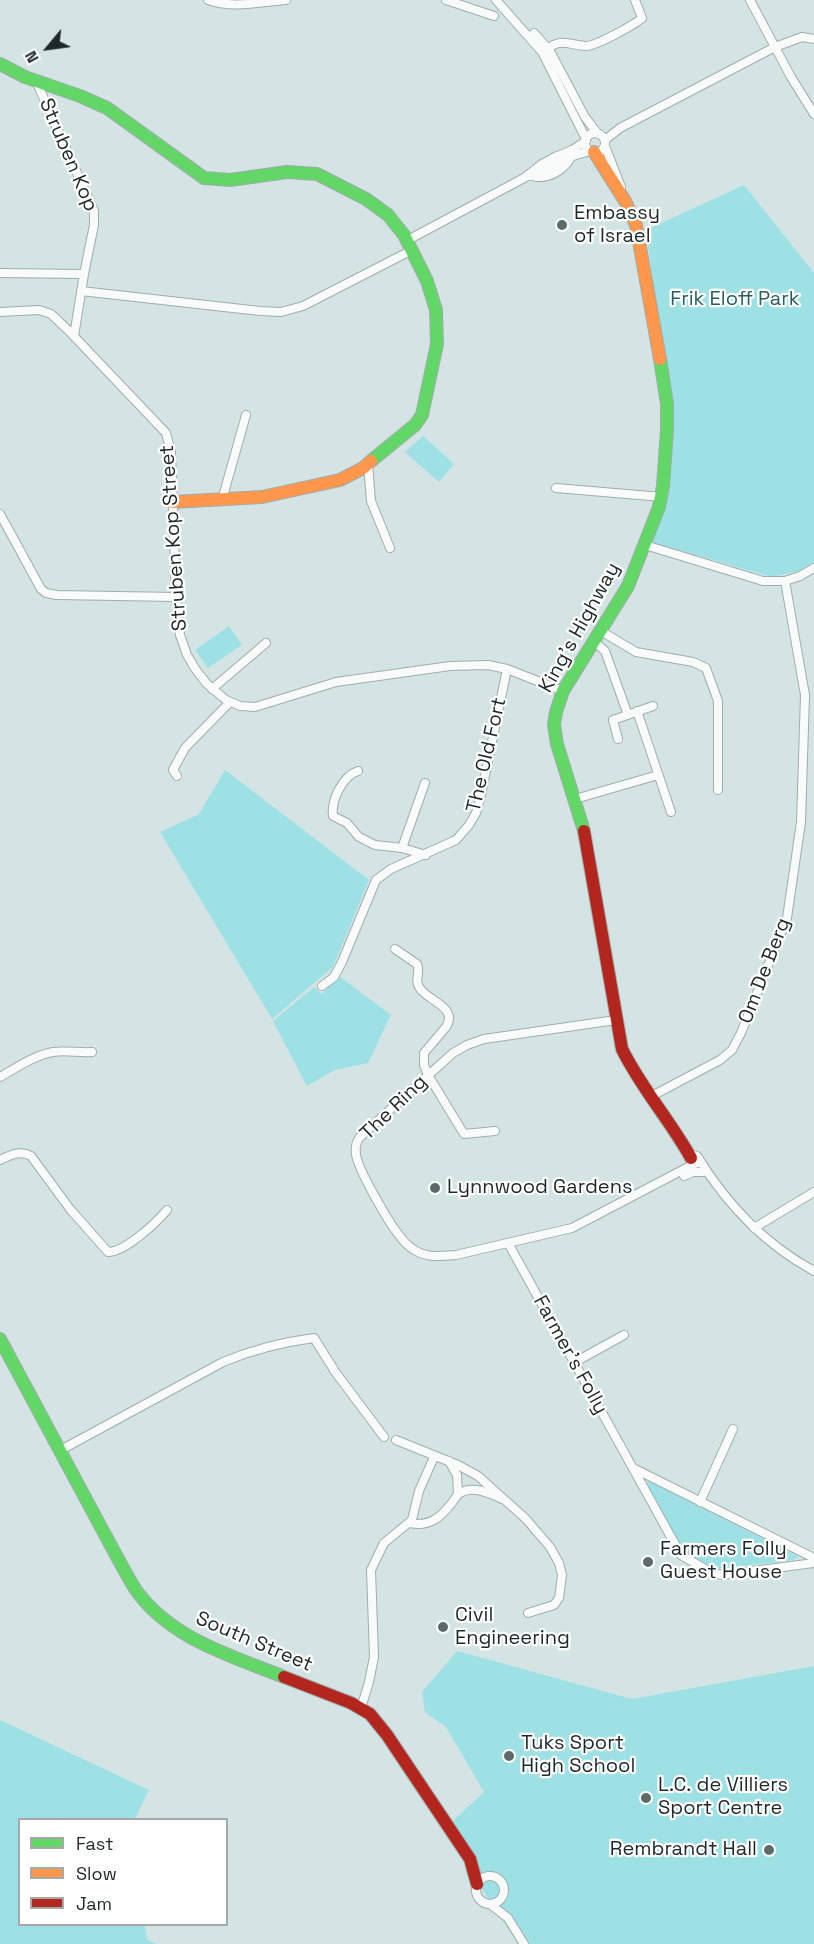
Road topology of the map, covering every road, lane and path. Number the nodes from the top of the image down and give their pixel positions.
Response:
1 (208, 0) edge
2 (286, 0) edge
3 (446, 0) edge
4 (496, 0) edge
5 (502, 0) edge
6 (635, 0) edge
7 (750, 0) edge
8 (259, 1) edge
9 (495, 16) dead end
10 (814, 39) edge
11 (775, 47) junction
12 (545, 50) junction
13 (0, 64) edge
14 (36, 81) junction
15 (814, 114) edge
16 (586, 140) junction
17 (599, 143) junction
18 (528, 177) junction
19 (409, 245) junction
20 (0, 273) edge
21 (84, 274) junction
22 (81, 291) junction
23 (0, 312) edge
24 (74, 336) junction
25 (246, 415) dead end
26 (368, 464) junction
27 (556, 488) dead end
28 (662, 497) junction
29 (222, 500) junction
30 (173, 502) junction
31 (0, 514) edge
32 (645, 545) junction
33 (390, 548) dead end
34 (814, 568) edge
35 (785, 581) junction
36 (176, 597) junction
37 (598, 636) junction
38 (266, 643) dead end
39 (507, 669) junction
40 (212, 689) junction
41 (563, 691) junction
42 (230, 702) junction
43 (652, 706) dead end
44 (637, 711) junction
45 (627, 714) junction
46 (618, 738) dead end
47 (358, 771) dead end
48 (658, 775) junction
49 (177, 776) dead end
50 (425, 783) dead end
51 (718, 790) dead end
52 (575, 799) junction
53 (671, 812) dead end
54 (402, 848) junction
55 (426, 855) junction
56 (396, 949) dead end
57 (322, 986) dead end
58 (616, 1020) junction
59 (92, 1052) dead end
60 (428, 1075) junction
61 (0, 1077) edge
62 (650, 1097) junction
63 (495, 1131) dead end
64 (0, 1160) edge
65 (694, 1160) junction
66 (703, 1172) junction
67 (657, 1182) junction
68 (717, 1185) junction
69 (814, 1192) edge
70 (167, 1210) dead end
71 (754, 1228) junction
72 (508, 1243) junction
73 (814, 1271) edge
74 (624, 1335) dead end
75 (0, 1339) edge
76 (575, 1362) junction
77 (733, 1429) dead end
78 (384, 1437) dead end
79 (396, 1440) dead end
80 (59, 1451) junction
81 (434, 1457) junction
82 (448, 1461) junction
83 (632, 1468) junction
84 (458, 1493) junction
85 (700, 1502) junction
86 (509, 1503) junction
87 (410, 1523) junction
88 (814, 1558) edge
89 (814, 1563) edge
90 (528, 1613) dead end
91 (361, 1708) junction
92 (470, 1859) junction
93 (487, 1875) junction
94 (477, 1884) junction
95 (503, 1896) junction
96 (490, 1904) junction
97 (508, 1918) junction
98 (525, 1944) edge

1 - 8 street
2 - 8 street
3 - 9 street
4 - 12 street, King's Highway
5 - 12 street, King's Highway
6 - 12 street
7 - 11 street
10 - 11 street
11 - 15 street
11 - 17 street
12 - 16 street, King's Highway
12 - 17 street, King's Highway
13 - 14 street
14 - 19 street
14 - 21 street, Struben Kop
16 - 17 street, King's Highway
16 - 17 street
16 - 18 street
17 - 18 street
17 - 28 street, King's Highway
18 - 19 street
19 - 22 street
19 - 26 street
20 - 21 street
21 - 22 street, Struben Kop
22 - 24 street, Struben Kop
23 - 24 street, Struben Kop Street
24 - 30 street, Struben Kop Street
25 - 29 street
26 - 29 street
26 - 33 street
27 - 28 street
28 - 32 street, King's Highway
29 - 30 street
30 - 36 street, Struben Kop Street
31 - 36 street
32 - 35 street
32 - 37 street, King's Highway
34 - 35 street
35 - 62 street, Om De Berg
36 - 40 street, Struben Kop Street
37 - 41 street, King's Highway
37 - 45 street
37 - 51 street
38 - 40 street
39 - 41 street, Struben Kop Street
39 - 42 street, Struben Kop Street
39 - 55 street, The Old Fort
40 - 42 street, Struben Kop Street
41 - 52 street, King's Highway
42 - 49 street
43 - 44 street
44 - 45 street
44 - 48 street
45 - 46 street
47 - 54 street
48 - 52 street
48 - 53 street
50 - 54 street
52 - 58 street, King's Highway
54 - 55 street
55 - 57 street, The Old Fort
56 - 60 street
58 - 60 street, The Ring
58 - 62 street, King's Highway
59 - 61 street
60 - 63 street
60 - 72 street, The Ring
62 - 65 street, King's Highway
64 - 70 street
65 - 66 street, King's Highway
65 - 67 street, The Ring
65 - 68 street, King's Highway
66 - 67 street
66 - 68 street, King's Highway
67 - 72 street, The Ring
68 - 71 street, King's Highway
69 - 71 street
71 - 73 street, King's Highway
72 - 76 street, Farmer's Folly
74 - 76 street
75 - 80 street, South Street
76 - 83 street, Farmer's Folly
77 - 85 street
78 - 80 street
79 - 81 street
80 - 91 street, South Street
81 - 82 street
81 - 87 street
82 - 84 street
82 - 86 street
83 - 85 street
83 - 89 street, Farmer's Folly
84 - 86 street
84 - 87 street
85 - 88 street
86 - 90 street
87 - 91 street
91 - 92 street, South Street
92 - 93 street, South Street
92 - 94 street, South Street
93 - 94 street
93 - 95 street
94 - 96 street
95 - 96 street
95 - 97 street
96 - 97 street
97 - 98 street

